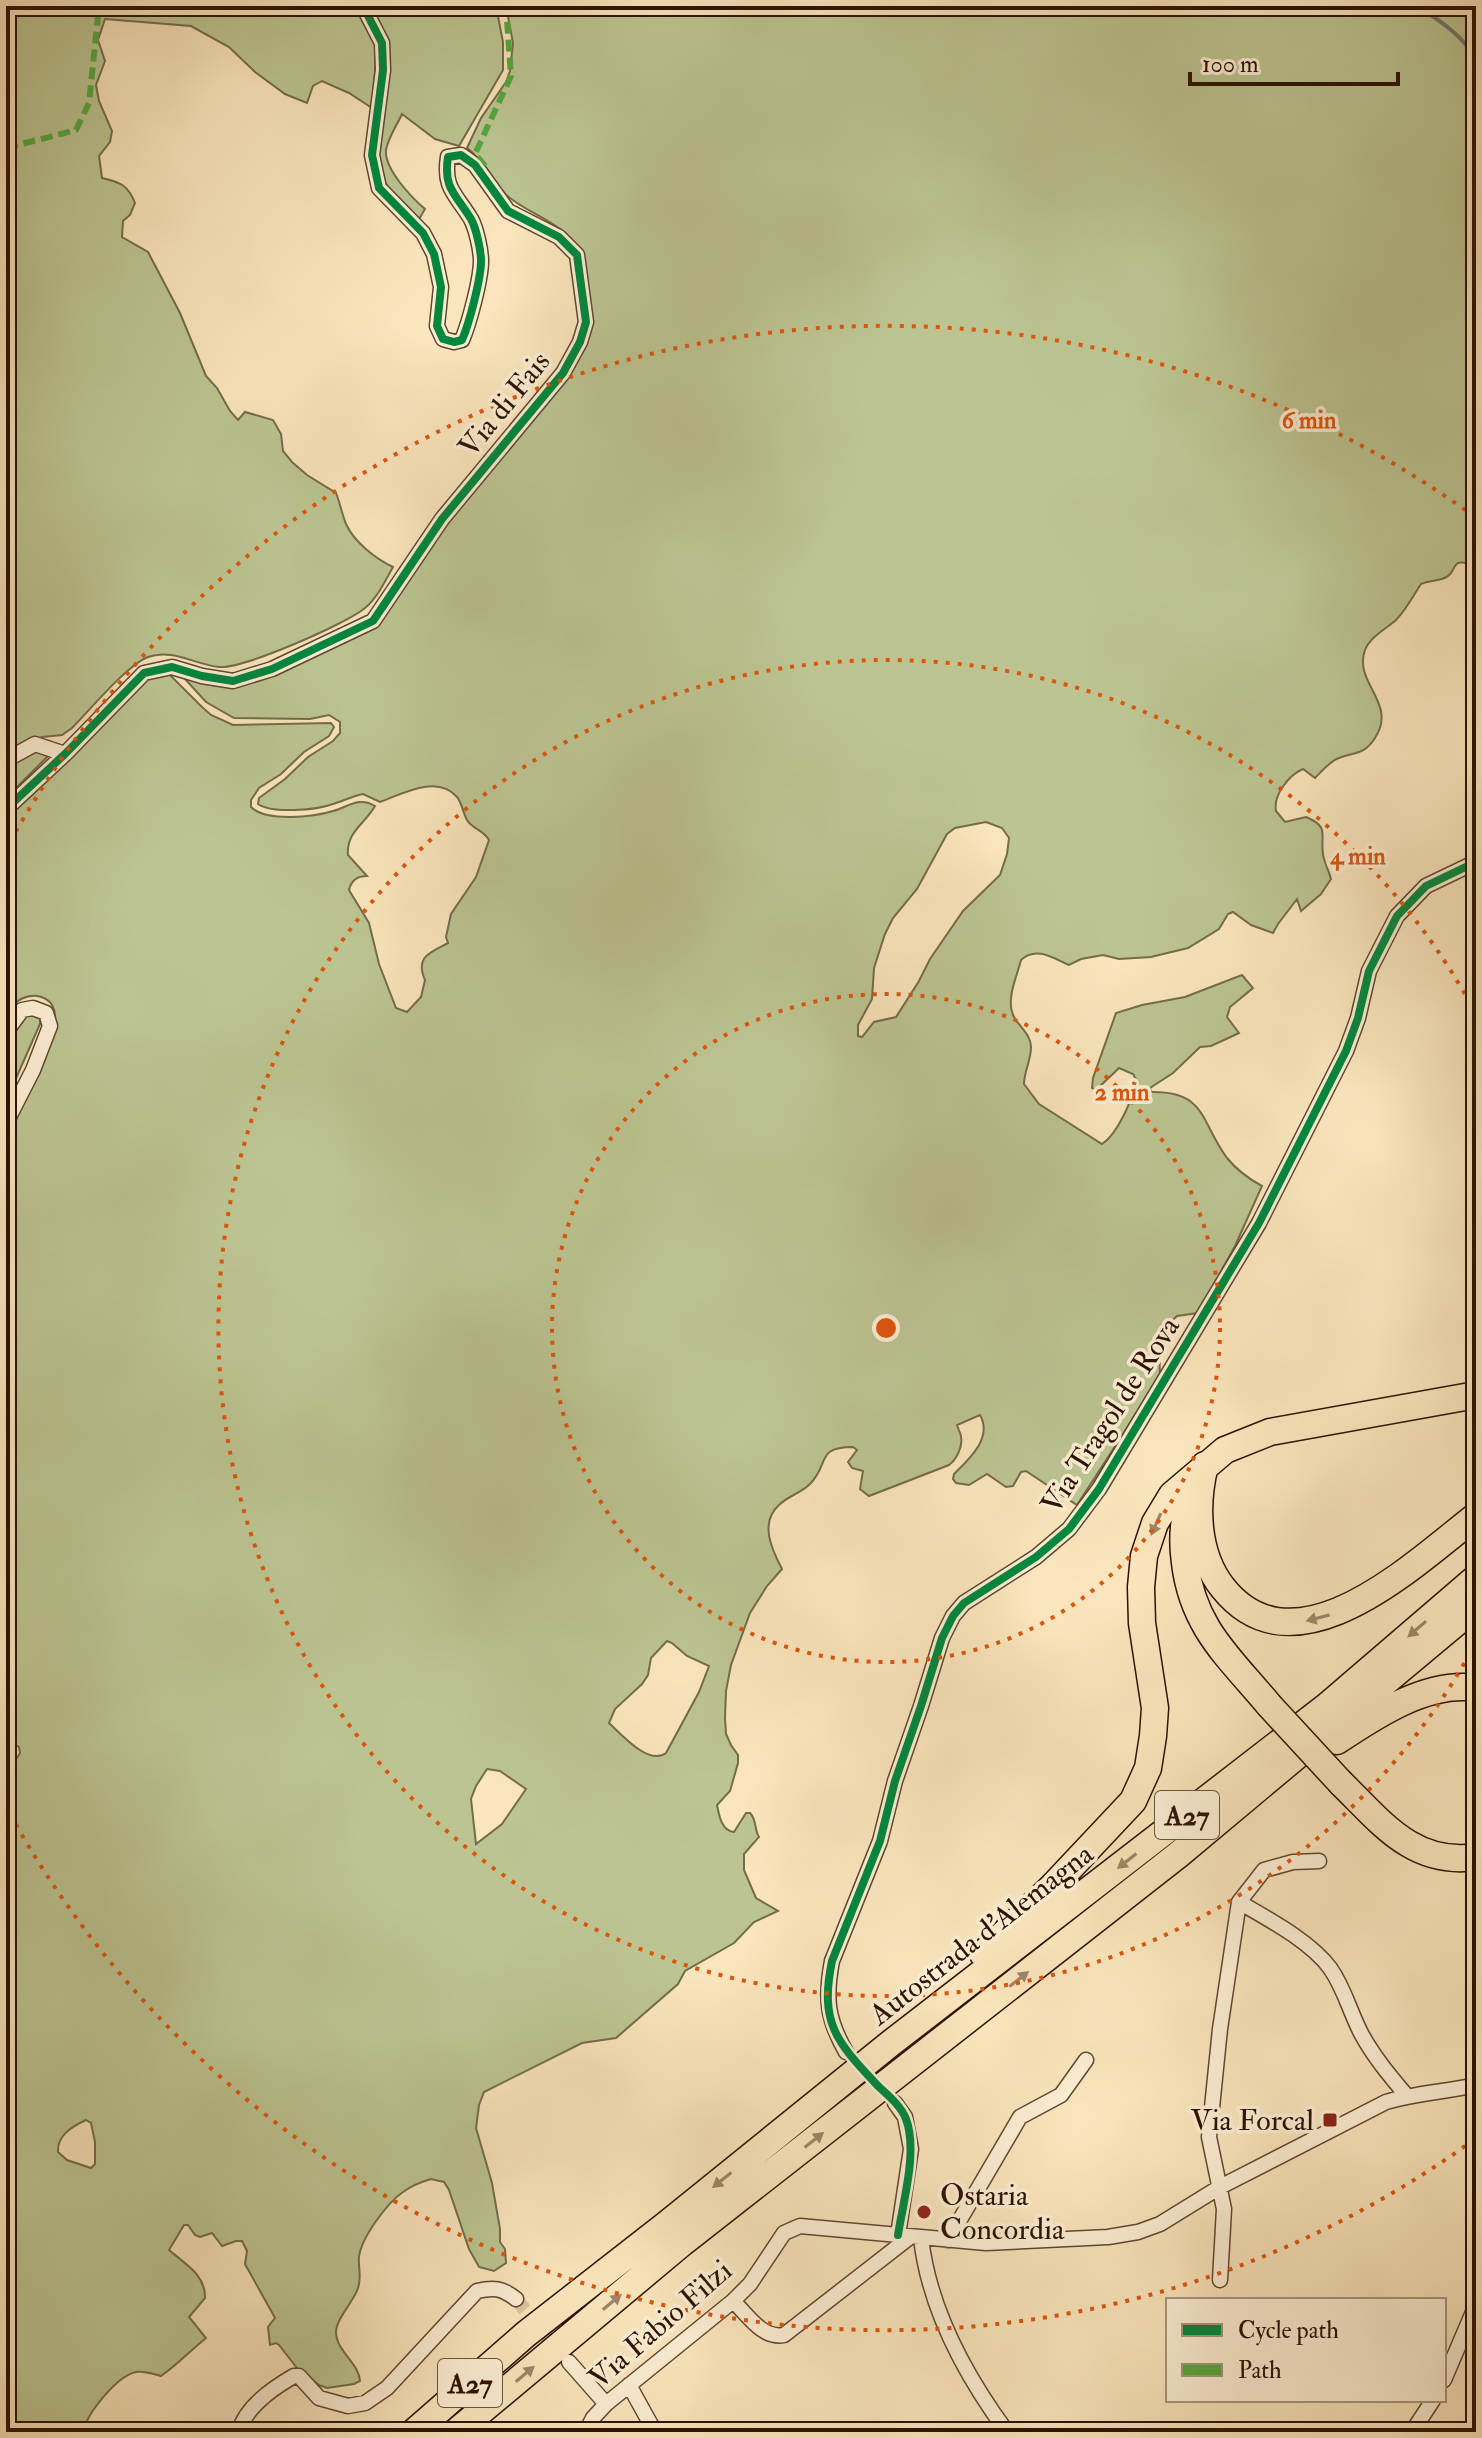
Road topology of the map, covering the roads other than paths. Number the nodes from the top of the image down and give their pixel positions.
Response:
1 (363, 6) edge
2 (65, 754) junction
3 (6, 760) edge
4 (6, 809) edge
5 (1476, 862) edge
6 (6, 1032) edge
7 (6, 1123) edge
8 (1476, 1395) edge
9 (1205, 1465) junction
10 (1476, 1516) edge
11 (1476, 1578) edge
12 (1476, 1606) edge
13 (1476, 1688) edge
14 (1178, 1855) junction
15 (1476, 1857) edge
16 (1319, 1861) dead end
17 (1239, 1902) junction
18 (891, 2043) junction
19 (846, 2052) dead end
20 (1086, 2060) dead end
21 (1476, 2085) edge
22 (1406, 2095) junction
23 (895, 2103) dead end
24 (1220, 2187) junction
25 (910, 2236) junction
26 (948, 2240) junction
27 (1220, 2280) dead end
28 (516, 2299) tunnel mouth
29 (733, 2301) junction
30 (1476, 2305) edge
31 (569, 2362) tunnel mouth
32 (1446, 2375) edge
33 (629, 2385) junction
34 (1432, 2402) edge
35 (606, 2404) junction
36 (239, 2432) edge
37 (414, 2432) edge
38 (456, 2432) edge
39 (586, 2432) edge
40 (655, 2432) edge
41 (1007, 2432) edge
42 (1412, 2432) edge

1 - 2 street, Via di Fais
2 - 3 street
2 - 4 street, Via di Fais
5 - 19 street, Via Tragol de Rova
6 - 7 street
8 - 9 highway, A27
10 -> 9 highway
9 - 15 highway, bridge
9 -> 18 highway, A27
11 -> 18 highway, Autostrada d'Alemagna / A27
12 - 14 highway, Autostrada d'Alemagna / A27
13 - 14 highway, A27
38 -> 14 highway, Autostrada d'Alemagna / A27
16 - 17 street
17 - 22 street
17 - 24 street
18 -> 37 highway, Autostrada d'Alemagna / A27
20 - 26 street
21 - 22 street
22 - 24 street
23 - 25 street
24 - 26 street
24 - 27 street
25 - 26 street
25 - 29 street, Via Fabio Filzi
25 - 29 street
25 - 41 street
28 - 36 street
29 - 33 street, Via Fabio Filzi
30 - 32 street
31 - 35 street
33 - 35 street, Via Fabio Filzi
33 - 40 street
34 - 42 street
35 - 39 street, Via Fabio Filzi

